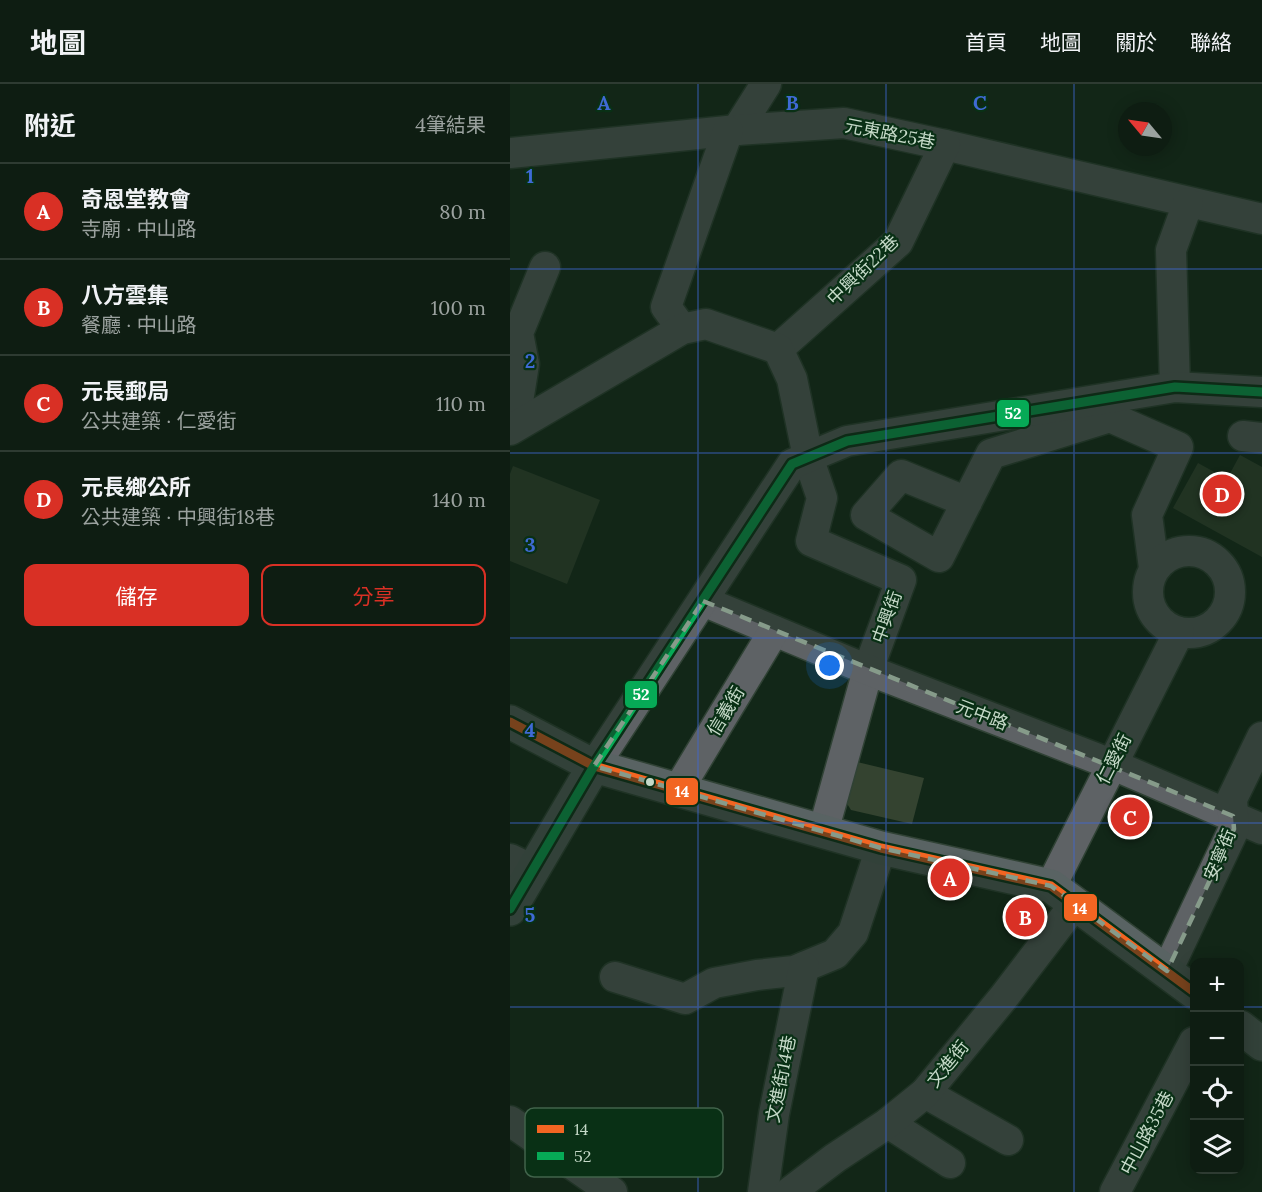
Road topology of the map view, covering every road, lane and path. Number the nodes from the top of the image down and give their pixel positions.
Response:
1 (766, 84) edge
2 (732, 131) junction
3 (945, 145) junction
4 (510, 153) edge
5 (1188, 203) junction
6 (1262, 219) edge
7 (545, 267) dead end
8 (682, 329) junction
9 (778, 349) junction
10 (1175, 387) junction
11 (1262, 392) edge
12 (512, 429) edge
13 (808, 457) junction
14 (967, 502) dead end
15 (1154, 568) junction
16 (703, 601) junction
17 (774, 631) junction
18 (1179, 632) junction
19 (868, 670) junction
20 (510, 722) edge
21 (1262, 737) edge
22 (1110, 764) junction
23 (594, 765) junction
24 (678, 790) junction
25 (1233, 816) junction
26 (1262, 829) edge
27 (823, 832) junction
28 (881, 848) junction
29 (522, 864) edge
30 (1063, 895) junction
31 (510, 909) edge
32 (804, 968) junction
33 (1167, 970) junction
34 (615, 977) dead end
35 (1190, 989) edge
36 (1244, 1031) edge
37 (1262, 1044) edge
38 (1190, 1050) edge
39 (925, 1093) junction
40 (510, 1121) edge
41 (888, 1123) junction
42 (525, 1131) edge
43 (1008, 1140) dead end
44 (950, 1163) dead end
45 (590, 1177) edge
46 (612, 1192) edge
47 (763, 1192) edge
48 (790, 1192) edge
49 (1115, 1192) edge

1 - 2 street
2 - 3 street, 元東路25巷
2 - 4 street, 元東路25巷
2 - 8 street
3 - 5 street, 元東路25巷
3 - 9 street, 中興街22巷
5 - 6 street, 元東路25巷
5 - 10 street
7 - 12 street
8 - 9 street
8 - 12 street
9 - 13 street, 中興街
10 - 11 street
10 - 13 street
13 - 16 street
13 - 19 street, 中興街
14 - 15 street
15 - 18 street
15 - 18 street
16 - 17 street, 元中路
16 - 23 street
17 - 19 street, 元中路
17 - 24 street, 信義街
18 - 22 street, 仁愛街
19 - 22 street, 元中路
19 - 27 street, 中興街
20 - 23 main road
21 - 25 street, 安寧街
22 - 25 street, 元中路
22 - 30 street, 仁愛街
23 - 24 main road
23 - 29 main road
24 - 27 main road
25 - 26 street, 元中路
25 - 33 street, 安寧街
27 - 28 main road
28 - 30 main road
28 - 32 street
29 - 31 main road
30 - 33 main road
30 - 39 street, 文進街
32 - 34 street
32 - 47 street, 文進街14巷
33 - 35 main road
36 - 37 main road
38 - 49 street, 中山路35巷
39 - 41 street, 文進街
39 - 43 street
40 - 42 street
41 - 44 street
41 - 48 street, 文進街
45 - 46 street

